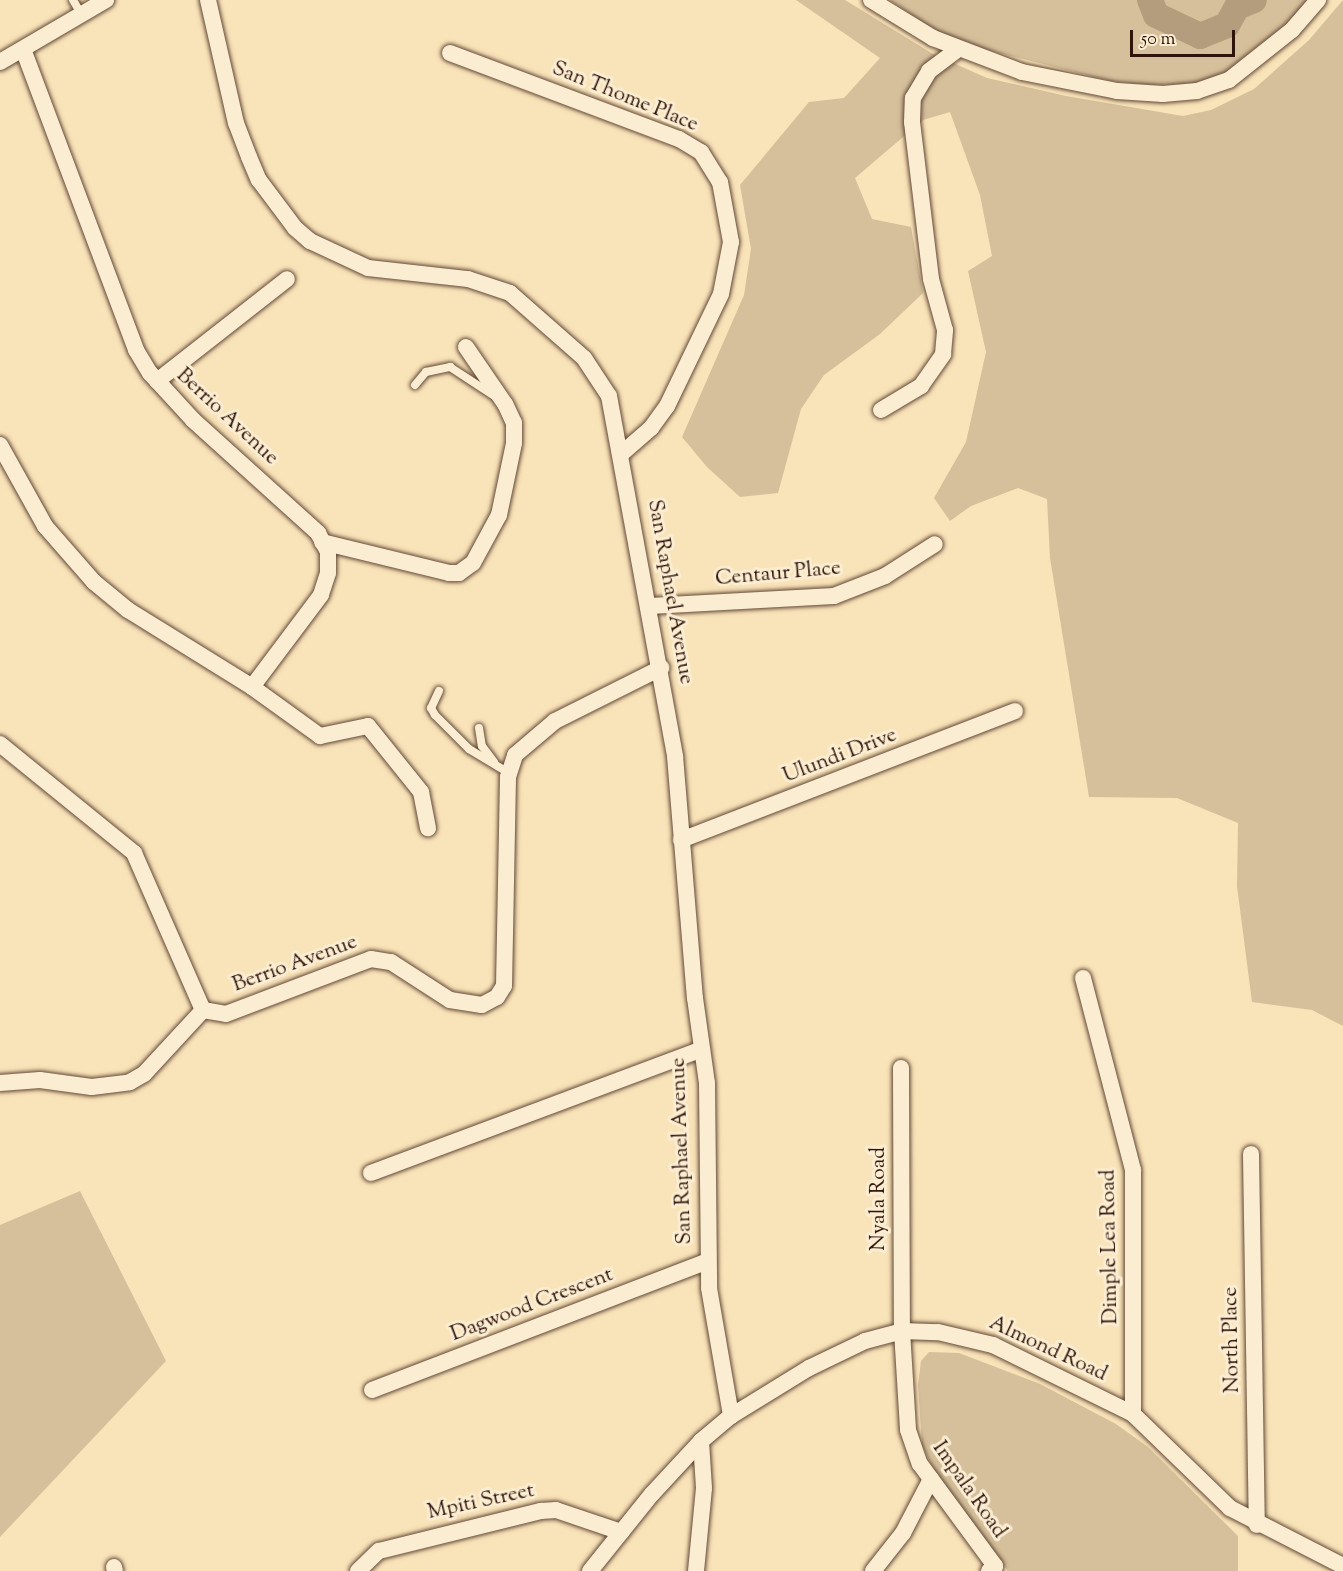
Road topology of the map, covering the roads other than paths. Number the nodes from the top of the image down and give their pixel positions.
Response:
1 (106, 0) edge
2 (208, 0) edge
3 (871, 0) edge
4 (1318, 0) edge
5 (77, 7) edge
6 (23, 49) junction
7 (958, 49) junction
8 (450, 53) dead end
9 (0, 62) edge
10 (287, 279) dead end
11 (466, 347) dead end
12 (157, 381) junction
13 (415, 385) dead end
14 (506, 404) junction
15 (882, 410) dead end
16 (0, 445) edge
17 (622, 453) junction
18 (322, 542) junction
19 (935, 544) dead end
20 (650, 606) junction
21 (661, 668) junction
22 (252, 687) junction
23 (439, 691) dead end
24 (1015, 711) dead end
25 (480, 728) dead end
26 (0, 744) edge
27 (503, 769) junction
28 (428, 828) dead end
29 (681, 840) junction
30 (1083, 978) dead end
31 (203, 1010) junction
32 (702, 1049) junction
33 (901, 1068) dead end
34 (0, 1083) edge
35 (1251, 1154) dead end
36 (371, 1173) dead end
37 (708, 1261) junction
38 (902, 1331) junction
39 (372, 1390) dead end
40 (1133, 1414) junction
41 (731, 1416) junction
42 (701, 1441) junction
43 (931, 1479) junction
44 (1257, 1525) junction
45 (621, 1532) junction
46 (1343, 1566) edge
47 (992, 1569) edge
48 (358, 1571) edge
49 (590, 1571) edge
50 (696, 1571) edge
51 (873, 1571) edge

1 - 5 street
2 - 17 street, San Raphael Avenue
3 - 7 street
4 - 7 street
5 - 6 street
6 - 9 street
6 - 12 street, Berrio Avenue
7 - 15 street
8 - 17 street, San Thome Place
10 - 12 street
11 - 14 street
12 - 18 street, Berrio Avenue
13 - 14 lane
14 - 18 street
16 - 22 street
17 - 20 street, San Raphael Avenue
18 - 22 street, Berrio Avenue
19 - 20 street, Centaur Place
20 - 21 street, San Raphael Avenue
21 - 27 street, Berrio Avenue
21 - 29 street, San Raphael Avenue
22 - 28 street
23 - 27 lane
24 - 29 street, Ulundi Drive
25 - 27 lane
26 - 31 street
27 - 31 street, Berrio Avenue
29 - 32 street, San Raphael Avenue
30 - 40 street, Dimple Lea Road
31 - 34 street
32 - 36 street
32 - 37 street, San Raphael Avenue
33 - 38 street, Nyala Road
35 - 44 street, North Place
37 - 39 street, Dagwood Crescent
37 - 41 street, San Raphael Avenue
38 - 40 street, Almond Road
38 - 41 street, Almond Road
38 - 43 street, Impala Road
40 - 44 street, Almond Road
41 - 42 street, Almond Road
42 - 45 street, Almond Road
42 - 50 street
43 - 47 street, Impala Road
43 - 51 street
44 - 46 street, Almond Road
45 - 48 street, Mpiti Street
45 - 49 street, Almond Road

